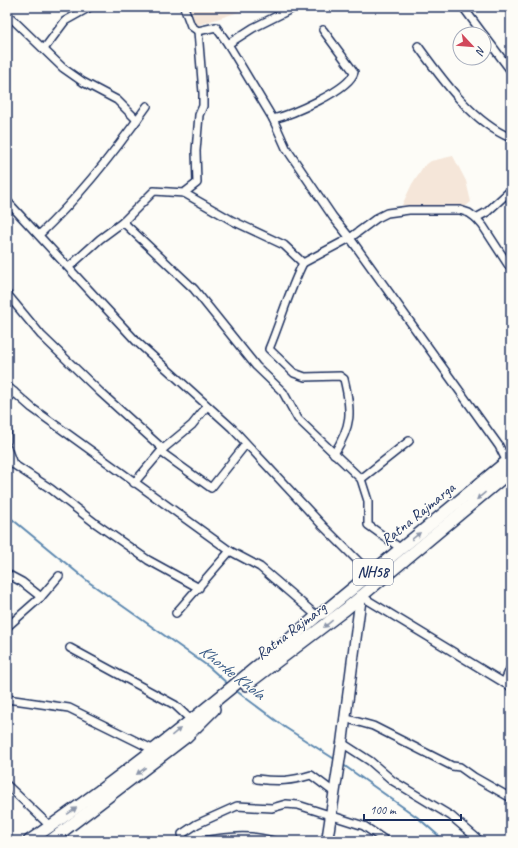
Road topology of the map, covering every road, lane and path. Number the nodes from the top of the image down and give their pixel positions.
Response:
1 (90, 7) edge
2 (184, 7) edge
3 (295, 7) edge
4 (463, 7) edge
5 (7, 14) edge
6 (477, 26) edge
7 (323, 30) dead end
8 (198, 31) junction
9 (228, 44) junction
10 (418, 46) dead end
11 (492, 46) edge
12 (44, 49) junction
13 (511, 71) edge
14 (147, 106) dead end
15 (272, 119) junction
16 (137, 120) junction
17 (511, 138) edge
18 (511, 190) edge
19 (184, 193) junction
20 (7, 201) edge
21 (476, 218) junction
22 (123, 222) junction
23 (40, 235) junction
24 (350, 238) junction
25 (303, 263) junction
26 (69, 267) junction
27 (511, 269) edge
28 (7, 294) edge
29 (7, 386) edge
30 (14, 392) junction
31 (7, 400) edge
32 (207, 406) junction
33 (7, 430) edge
34 (7, 441) edge
35 (409, 441) dead end
36 (246, 444) junction
37 (7, 448) edge
38 (162, 450) junction
39 (334, 454) junction
40 (510, 465) edge
41 (361, 479) junction
42 (134, 483) junction
43 (400, 548) junction
44 (230, 551) junction
45 (7, 574) edge
46 (59, 576) dead end
47 (375, 578) junction
48 (199, 588) junction
49 (361, 596) junction
50 (41, 597) junction
51 (338, 601) junction
52 (346, 609) junction
53 (176, 614) dead end
54 (317, 616) junction
55 (7, 627) edge
56 (70, 648) dead end
57 (511, 667) edge
58 (504, 683) junction
59 (238, 687) junction
60 (511, 687) edge
61 (7, 699) edge
62 (220, 700) junction
63 (344, 718) junction
64 (191, 720) junction
65 (342, 743) junction
66 (154, 750) junction
67 (258, 779) dead end
68 (7, 785) edge
69 (335, 793) junction
70 (511, 798) edge
71 (332, 817) junction
72 (50, 826) junction
73 (29, 841) edge
74 (50, 841) edge
75 (184, 841) edge
76 (202, 841) edge
77 (273, 841) edge
78 (327, 841) edge
79 (386, 841) edge
80 (480, 841) edge

1 - 12 street
2 - 8 street
3 - 9 street
4 - 6 street
5 - 12 street
7 - 15 street
8 - 9 street
8 - 19 street
9 - 15 street
10 - 17 street
11 - 13 street
12 - 16 street
14 - 16 street
15 - 24 street
16 - 23 street
18 - 21 street
19 - 22 street
19 - 25 street
20 - 23 street
21 - 24 street
21 - 27 street
22 - 26 street
22 - 39 street
23 - 26 street
24 - 25 street
24 - 40 street
25 - 39 street
26 - 32 street
28 - 38 street
29 - 30 street
30 - 31 street
30 - 42 street
32 - 36 street
32 - 38 street
33 - 34 street
35 - 41 street
36 - 38 street
36 - 47 street
37 - 48 street
38 - 42 street
39 - 41 street
43 -> 40 main road, Ratna Rajmarga / NH58
40 -> 47 main road, Ratna Rajmarg / NH58
41 - 43 street
42 - 44 street
43 - 47 main road, Ratna Rajmarga / NH58
44 - 48 street
44 - 54 street
45 - 50 street
46 - 50 street
47 - 49 main road, Ratna Rajmarg / NH58
47 - 51 main road, Ratna Rajmarga / NH58
48 - 53 street
49 - 52 main road, Ratna Rajmarg / NH58
49 - 58 street
49 - 63 main road
50 - 55 street
51 - 52 main road
51 - 54 main road, Ratna Rajmarga / NH58
52 -> 59 main road, Ratna Rajmarg / NH58
54 - 59 main road, Ratna Rajmarga / NH58
56 - 64 street
57 - 58 street
58 - 60 street
59 - 62 main road, Ratna Rajmarg / NH58
61 - 66 street
62 - 64 main road, Ratna Rajmarg / NH58
62 -> 74 main road, Ratna Rajmarg / NH58
63 - 65 main road
63 - 70 street
66 -> 64 main road, Ratna Rajmarg / NH58
65 - 69 main road
65 - 80 street
72 -> 66 main road, Ratna Rajmarg / NH58
67 - 69 street
68 - 72 street
69 - 71 main road
71 - 75 street
71 - 78 main road
71 - 79 street
72 - 73 main road, Ratna Rajmarg / NH58
76 - 77 street

